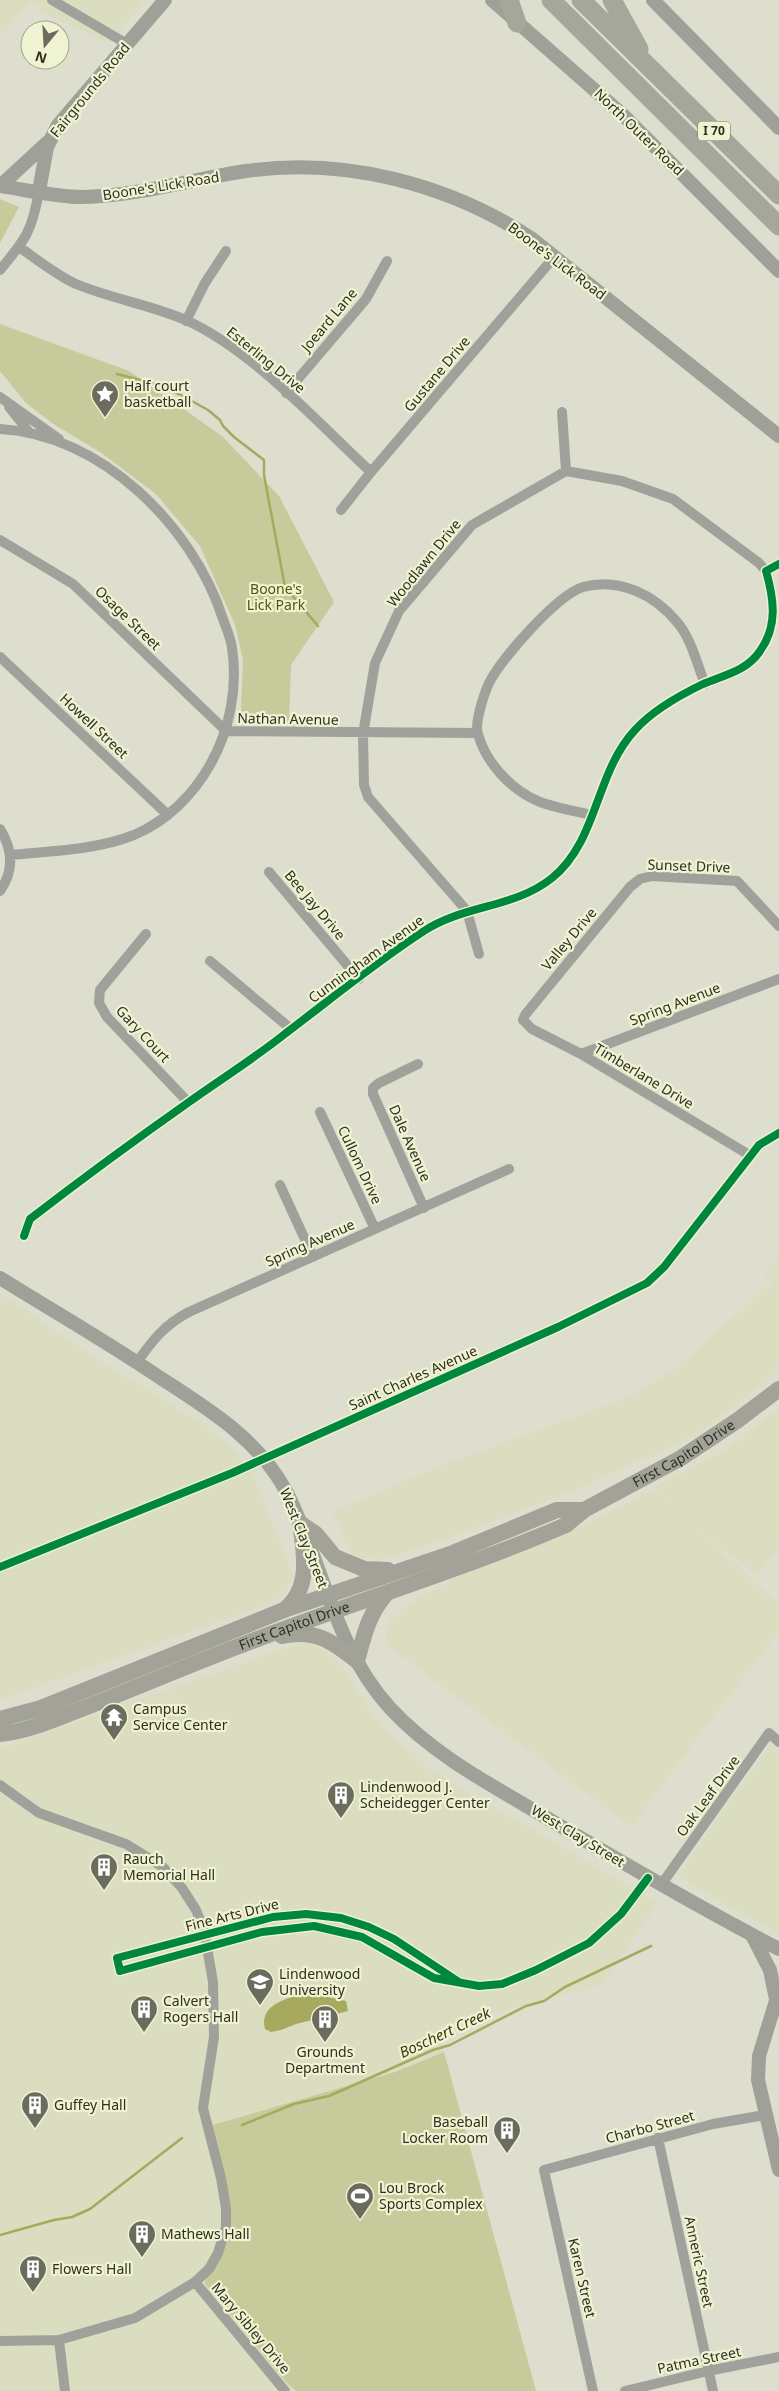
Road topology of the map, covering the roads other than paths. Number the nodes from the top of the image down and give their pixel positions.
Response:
1 (52, 0) edge
2 (165, 0) edge
3 (492, 0) edge
4 (509, 0) edge
5 (550, 0) edge
6 (581, 0) edge
7 (612, 0) edge
8 (653, 0) edge
9 (517, 23) junction
10 (127, 44) junction
11 (649, 67) junction
12 (779, 128) edge
13 (49, 140) junction
14 (0, 186) edge
15 (39, 191) junction
16 (779, 195) edge
17 (779, 226) edge
18 (19, 247) junction
19 (226, 251) dead end
20 (555, 256) junction
21 (387, 261) dead end
22 (0, 270) edge
23 (779, 271) edge
24 (186, 321) junction
25 (286, 393) junction
26 (0, 396) edge
27 (562, 412) dead end
28 (0, 429) edge
29 (29, 432) junction
30 (779, 436) edge
31 (66, 444) junction
32 (566, 471) junction
33 (371, 472) junction
34 (341, 510) dead end
35 (0, 540) edge
36 (779, 564) edge
37 (766, 571) junction
38 (0, 657) edge
39 (705, 684) junction
40 (226, 731) junction
41 (477, 733) junction
42 (363, 734) junction
43 (168, 815) junction
44 (591, 815) junction
45 (0, 829) edge
46 (11, 854) junction
47 (269, 872) dead end
48 (640, 879) joint
49 (0, 892) edge
50 (467, 911) junction
51 (779, 926) edge
52 (146, 934) dead end
53 (479, 954) dead end
54 (210, 960) dead end
55 (359, 979) junction
56 (779, 979) edge
57 (524, 1020) joint
58 (291, 1029) junction
59 (581, 1054) junction
60 (418, 1064) dead end
61 (188, 1102) junction
62 (320, 1112) dead end
63 (779, 1133) edge
64 (751, 1156) junction
65 (509, 1169) dead end
66 (280, 1185) dead end
67 (424, 1208) junction
68 (375, 1229) junction
69 (24, 1236) dead end
70 (313, 1257) junction
71 (0, 1278) edge
72 (137, 1362) junction
73 (779, 1389) edge
74 (266, 1458) junction
75 (584, 1510) junction
76 (300, 1522) junction
77 (0, 1568) edge
78 (402, 1570) junction
79 (388, 1592) junction
80 (327, 1594) junction
81 (284, 1610) junction
82 (333, 1610) junction
83 (246, 1643) junction
84 (357, 1661) junction
85 (0, 1719) edge
86 (0, 1734) edge
87 (779, 1742) edge
88 (0, 1785) edge
89 (648, 1878) junction
90 (661, 1885) junction
91 (205, 1935) junction
92 (751, 1935) junction
93 (208, 1948) junction
94 (779, 1949) edge
95 (459, 1982) junction
96 (777, 1995) edge
97 (765, 2115) junction
98 (658, 2138) junction
99 (544, 2170) joint
100 (779, 2170) edge
101 (195, 2282) junction
102 (59, 2340) junction
103 (0, 2341) edge
104 (779, 2357) edge
105 (708, 2371) junction
106 (65, 2391) edge
107 (285, 2391) edge
108 (593, 2391) edge
109 (625, 2391) edge
110 (713, 2391) edge

1 - 10 street
2 - 10 street, Fairgrounds Road
3 - 9 street, North Outer Road
4 - 9 highway
5 - 17 highway, I 70
6 - 11 highway, I 70
7 - 11 highway
8 - 12 street
9 - 23 street, North Outer Road
10 - 13 street, Fairgrounds Road
11 - 16 highway, I 70
13 - 14 street
13 - 15 street, Fairgrounds Road
14 - 15 street, Boone's Lick Road
15 - 18 street
15 - 20 street, Boone's Lick Road
18 - 22 street
18 - 24 street, Esterling Drive
19 - 24 street
20 - 30 street, Boone's Lick Road
20 - 33 street, Gustane Drive
21 - 25 street, Joeard Lane
24 - 25 street, Esterling Drive
25 - 33 street, Esterling Drive
26 - 29 street
26 - 31 street
27 - 32 street
28 - 29 street
29 - 31 street
31 - 40 street
32 - 37 street
32 - 42 street, Woodlawn Drive
33 - 34 street, Gustane Drive
35 - 40 street, Osage Street
36 - 37 street
37 - 39 street, Cunningham Avenue
38 - 43 street, Howell Street
39 - 41 street
39 - 44 street, Cunningham Avenue
40 - 42 street, Nathan Avenue
40 - 43 street, Nathan Avenue
41 - 42 street, Nathan Avenue
41 - 44 street
42 - 50 street, Woodlawn Drive
43 - 46 street, Nathan Avenue
44 - 50 street, Cunningham Avenue
45 - 46 street
46 - 49 street
47 - 55 street, Bee Jay Drive
48 - 51 street, Sunset Drive
48 - 57 street, Valley Drive
50 - 53 street
50 - 55 street, Cunningham Avenue
52 - 61 street, Gary Court
54 - 58 street
55 - 58 street, Cunningham Avenue
56 - 59 street, Spring Avenue
57 - 59 street, Timberlane Drive
58 - 61 street, Cunningham Avenue
59 - 64 street, Timberlane Drive
60 - 67 street, Dale Avenue
61 - 69 street, Cunningham Avenue
62 - 68 street, Cullom Drive
63 - 64 street, Saint Charles Avenue
64 - 74 street, Saint Charles Avenue
65 - 67 street, Spring Avenue
66 - 70 street
67 - 68 street, Spring Avenue
68 - 70 street, Spring Avenue
70 - 72 street, Spring Avenue
71 - 72 street, West Clay Street
72 - 74 street, West Clay Street
73 - 75 main road, First Capitol Drive
74 - 76 street, West Clay Street
74 - 77 street, Saint Charles Avenue
75 - 78 main road, First Capitol Drive
75 - 79 main road, First Capitol Drive
76 - 78 main road
76 - 80 street, West Clay Street
76 - 81 main road
78 - 80 main road, First Capitol Drive
79 - 82 main road, First Capitol Drive
79 - 84 main road
80 - 81 main road, First Capitol Drive
80 - 82 street, West Clay Street
81 - 85 main road, First Capitol Drive
82 - 83 main road, First Capitol Drive
82 - 84 street, West Clay Street
83 - 84 main road
83 - 86 main road, First Capitol Drive
84 - 89 street, West Clay Street
87 - 90 street, Oak Leaf Drive
88 - 91 street
89 - 90 street, West Clay Street
89 - 95 street, Fine Arts Drive
90 - 92 street, West Clay Street
91 - 93 street
91 - 93 street, Fine Arts Drive
91 - 95 street, Fine Arts Drive
92 - 94 street, West Clay Street
92 - 96 street
93 - 95 street, Fine Arts Drive
93 - 101 street
96 - 97 street
97 - 98 street, Charbo Street
97 - 100 street
98 - 99 street, Charbo Street
98 - 105 street, Anneric Street
99 - 108 street, Karen Street
101 - 102 street
101 - 107 street, Mary Sibley Drive
102 - 103 street
102 - 106 street
104 - 105 street, Patma Street
105 - 109 street, Patma Street
105 - 110 street, Anneric Street

